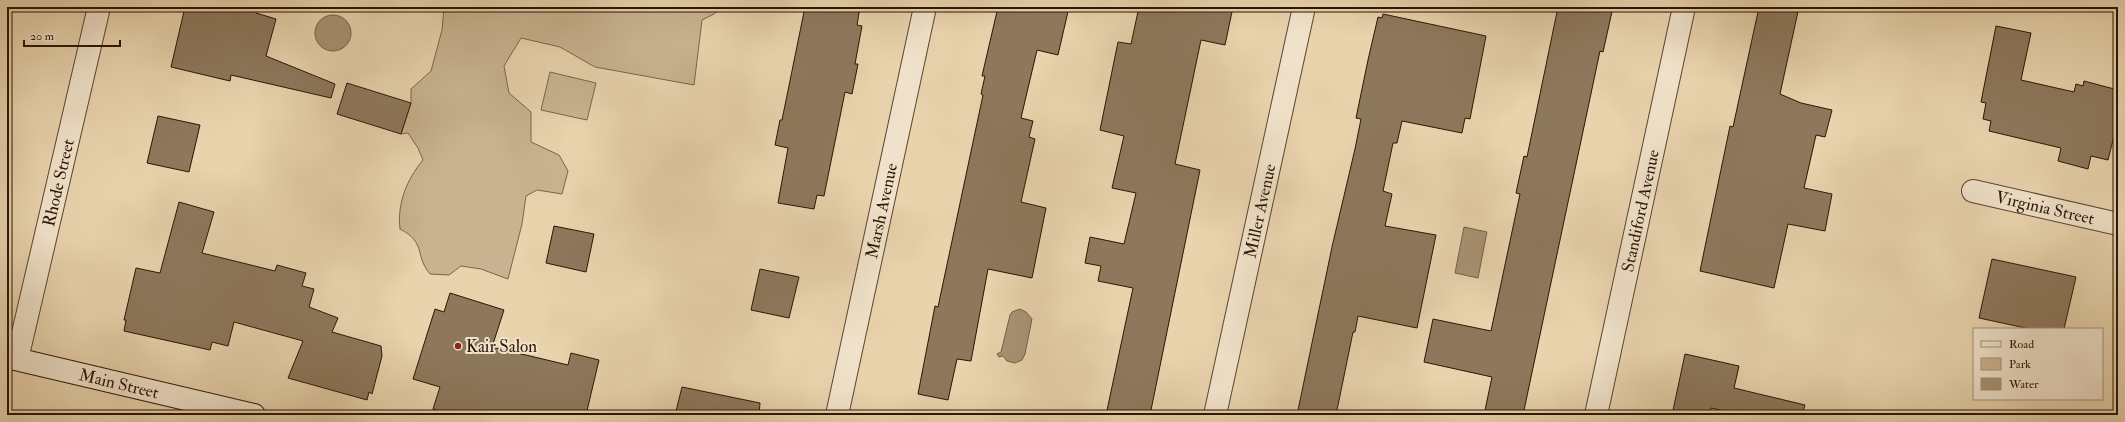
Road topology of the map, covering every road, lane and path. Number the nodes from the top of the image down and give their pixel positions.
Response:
1 (99, 7) edge
2 (925, 7) edge
3 (1304, 7) edge
4 (1684, 7) edge
5 (1973, 191) dead end
6 (2118, 224) edge
7 (12, 358) edge
8 (254, 415) edge
9 (837, 415) edge
10 (1215, 415) edge
11 (1596, 415) edge

1 - 7 street, Rhode Street
2 - 9 street, Marsh Avenue
3 - 10 street, Miller Avenue
4 - 11 street, Standiford Avenue
5 - 6 street, Virginia Street
7 - 8 street, Main Street

